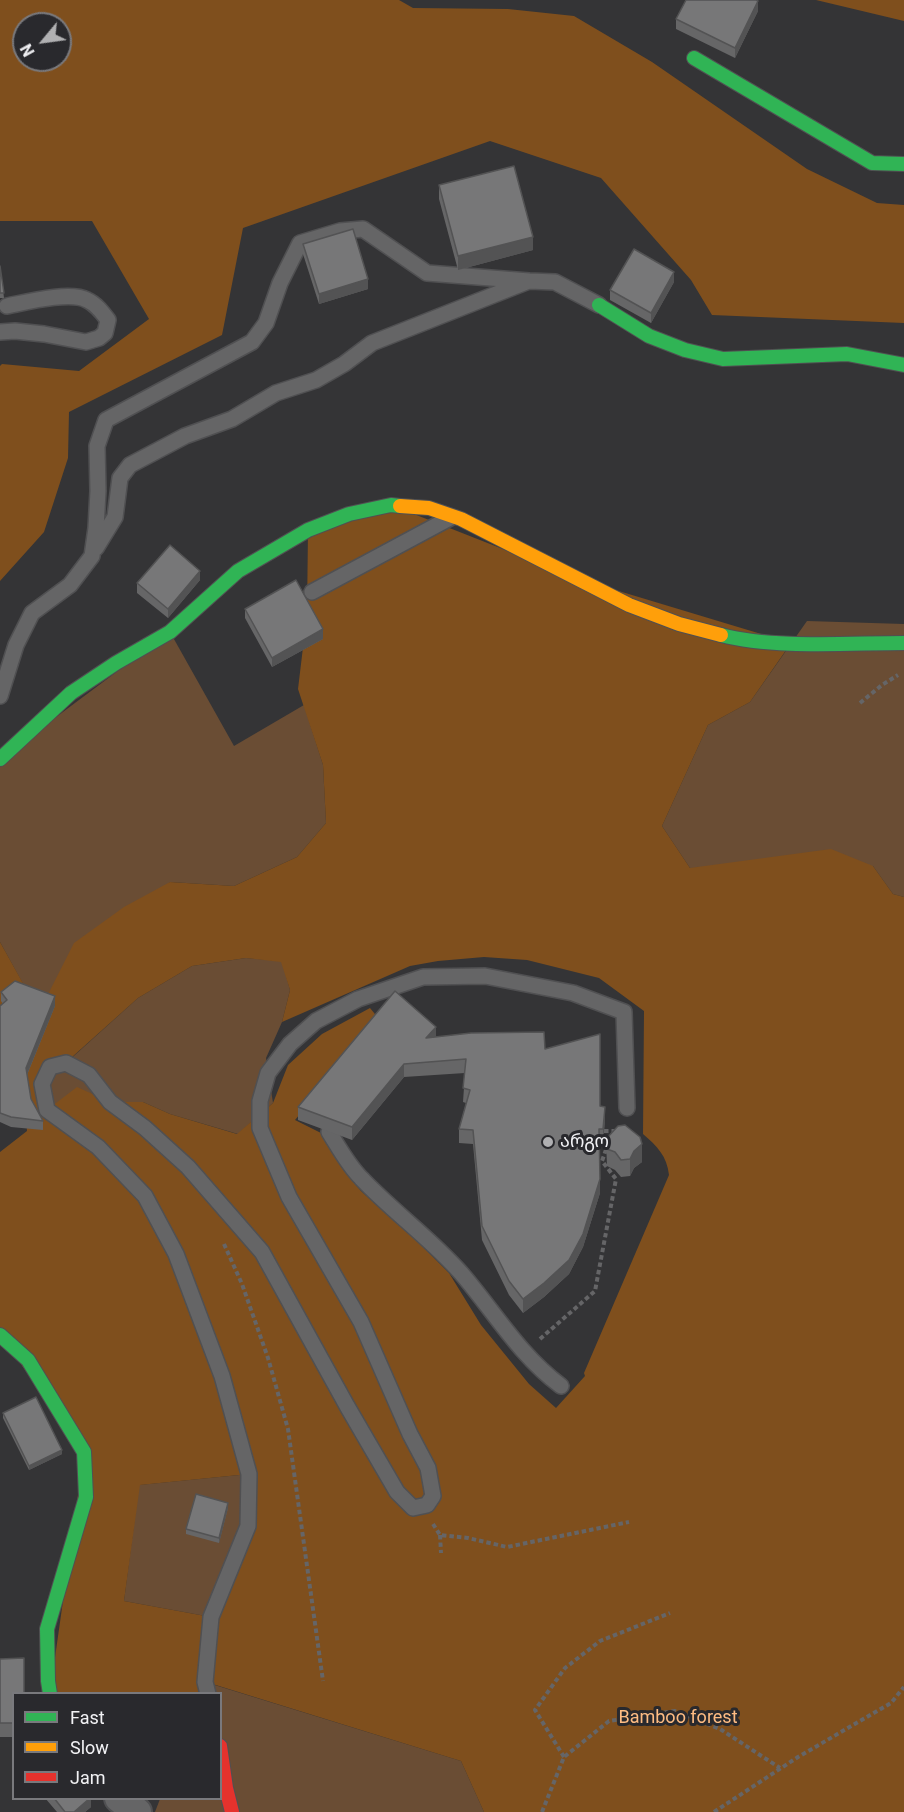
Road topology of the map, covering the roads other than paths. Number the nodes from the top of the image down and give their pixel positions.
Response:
1 (694, 58) dead end
2 (904, 164) edge
3 (530, 281) junction
4 (599, 305) joint
5 (7, 306) dead end
6 (0, 332) edge
7 (904, 365) edge
8 (452, 516) junction
9 (92, 556) junction
10 (312, 592) dead end
11 (904, 643) edge
12 (0, 696) edge
13 (0, 759) edge
14 (376, 993) junction
15 (381, 1010) edge
16 (627, 1108) dead end
17 (329, 1132) edge
18 (0, 1335) edge
19 (561, 1386) dead end
20 (50, 1692) edge
21 (208, 1692) edge
22 (222, 1760) edge
23 (122, 1800) edge
24 (137, 1812) edge
25 (232, 1812) edge

1 - 2 street
3 - 4 lane
3 - 9 lane
3 - 9 lane
4 - 7 street
5 - 6 lane
8 - 10 lane
8 - 11 street
8 - 13 street
9 - 12 lane
14 - 15 lane
14 - 16 lane
14 - 21 lane
17 - 19 lane
18 - 20 street
22 - 25 street
23 - 24 street

